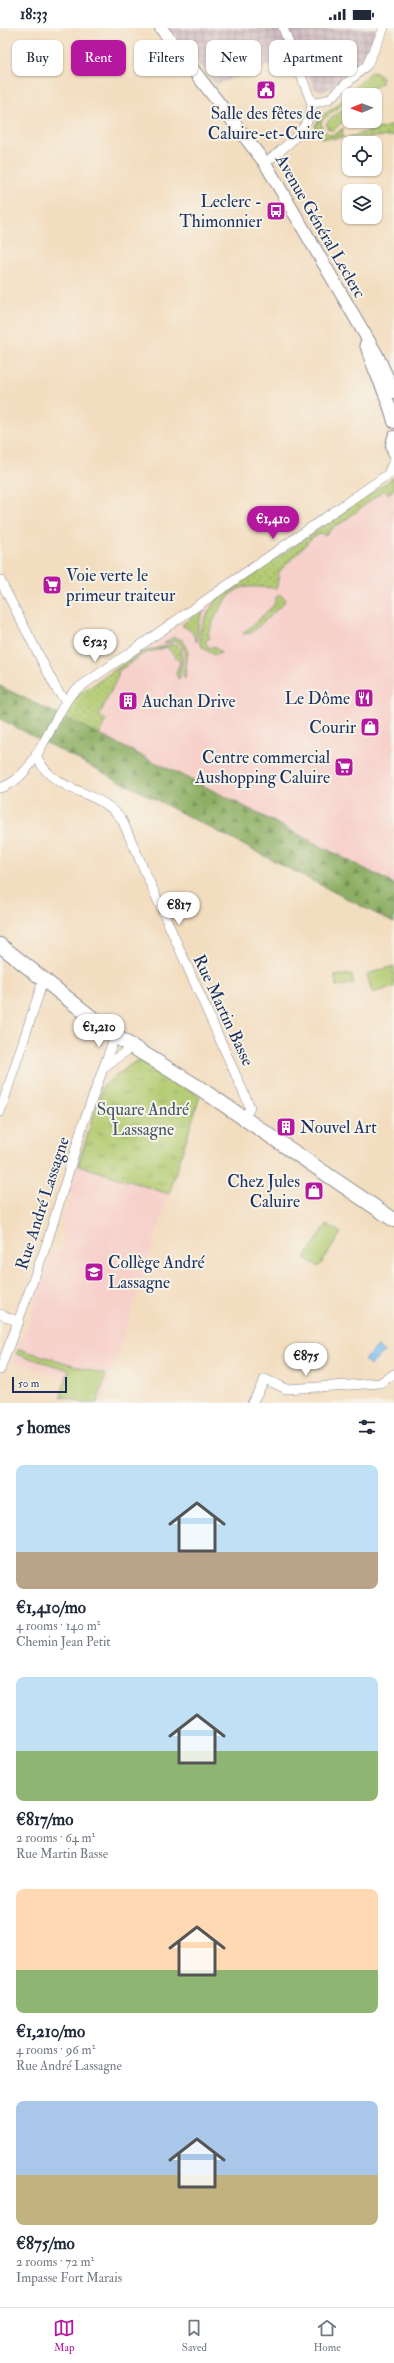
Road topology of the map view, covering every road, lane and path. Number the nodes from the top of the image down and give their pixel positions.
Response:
1 (161, 28) edge
2 (283, 28) edge
3 (384, 28) edge
4 (312, 104) junction
5 (266, 163) junction
6 (362, 329) junction
7 (394, 392) edge
8 (394, 422) edge
9 (394, 437) edge
10 (394, 452) edge
11 (394, 460) edge
12 (391, 471) edge
13 (0, 580) edge
14 (65, 700) junction
15 (36, 754) junction
16 (0, 788) edge
17 (0, 945) edge
18 (45, 982) junction
19 (115, 1036) junction
20 (132, 1047) junction
21 (104, 1067) junction
22 (0, 1112) edge
23 (245, 1118) junction
24 (394, 1220) edge
25 (0, 1314) edge
26 (19, 1322) junction
27 (0, 1370) edge
28 (394, 1374) edge
29 (252, 1403) edge

1 - 5 main road, Avenue Général Leclerc
2 - 4 street
3 - 4 street
4 - 5 street
5 - 6 main road, Avenue Général Leclerc
6 - 7 main road, Avenue Général Leclerc
6 - 8 main road, Avenue Général Leclerc
9 - 10 main road
11 - 12 street
12 - 14 street
13 - 14 street
14 - 15 street
15 - 16 street
15 - 23 street, Rue Martin Basse
17 - 18 main road
18 - 19 main road
18 - 22 street
19 - 20 main road
19 - 21 street, Rue André Lassagne
20 - 21 street
20 - 23 main road
21 - 26 street, Rue André Lassagne
23 - 24 main road
25 - 26 street
26 - 27 street, Rue André Lassagne
28 - 29 street

